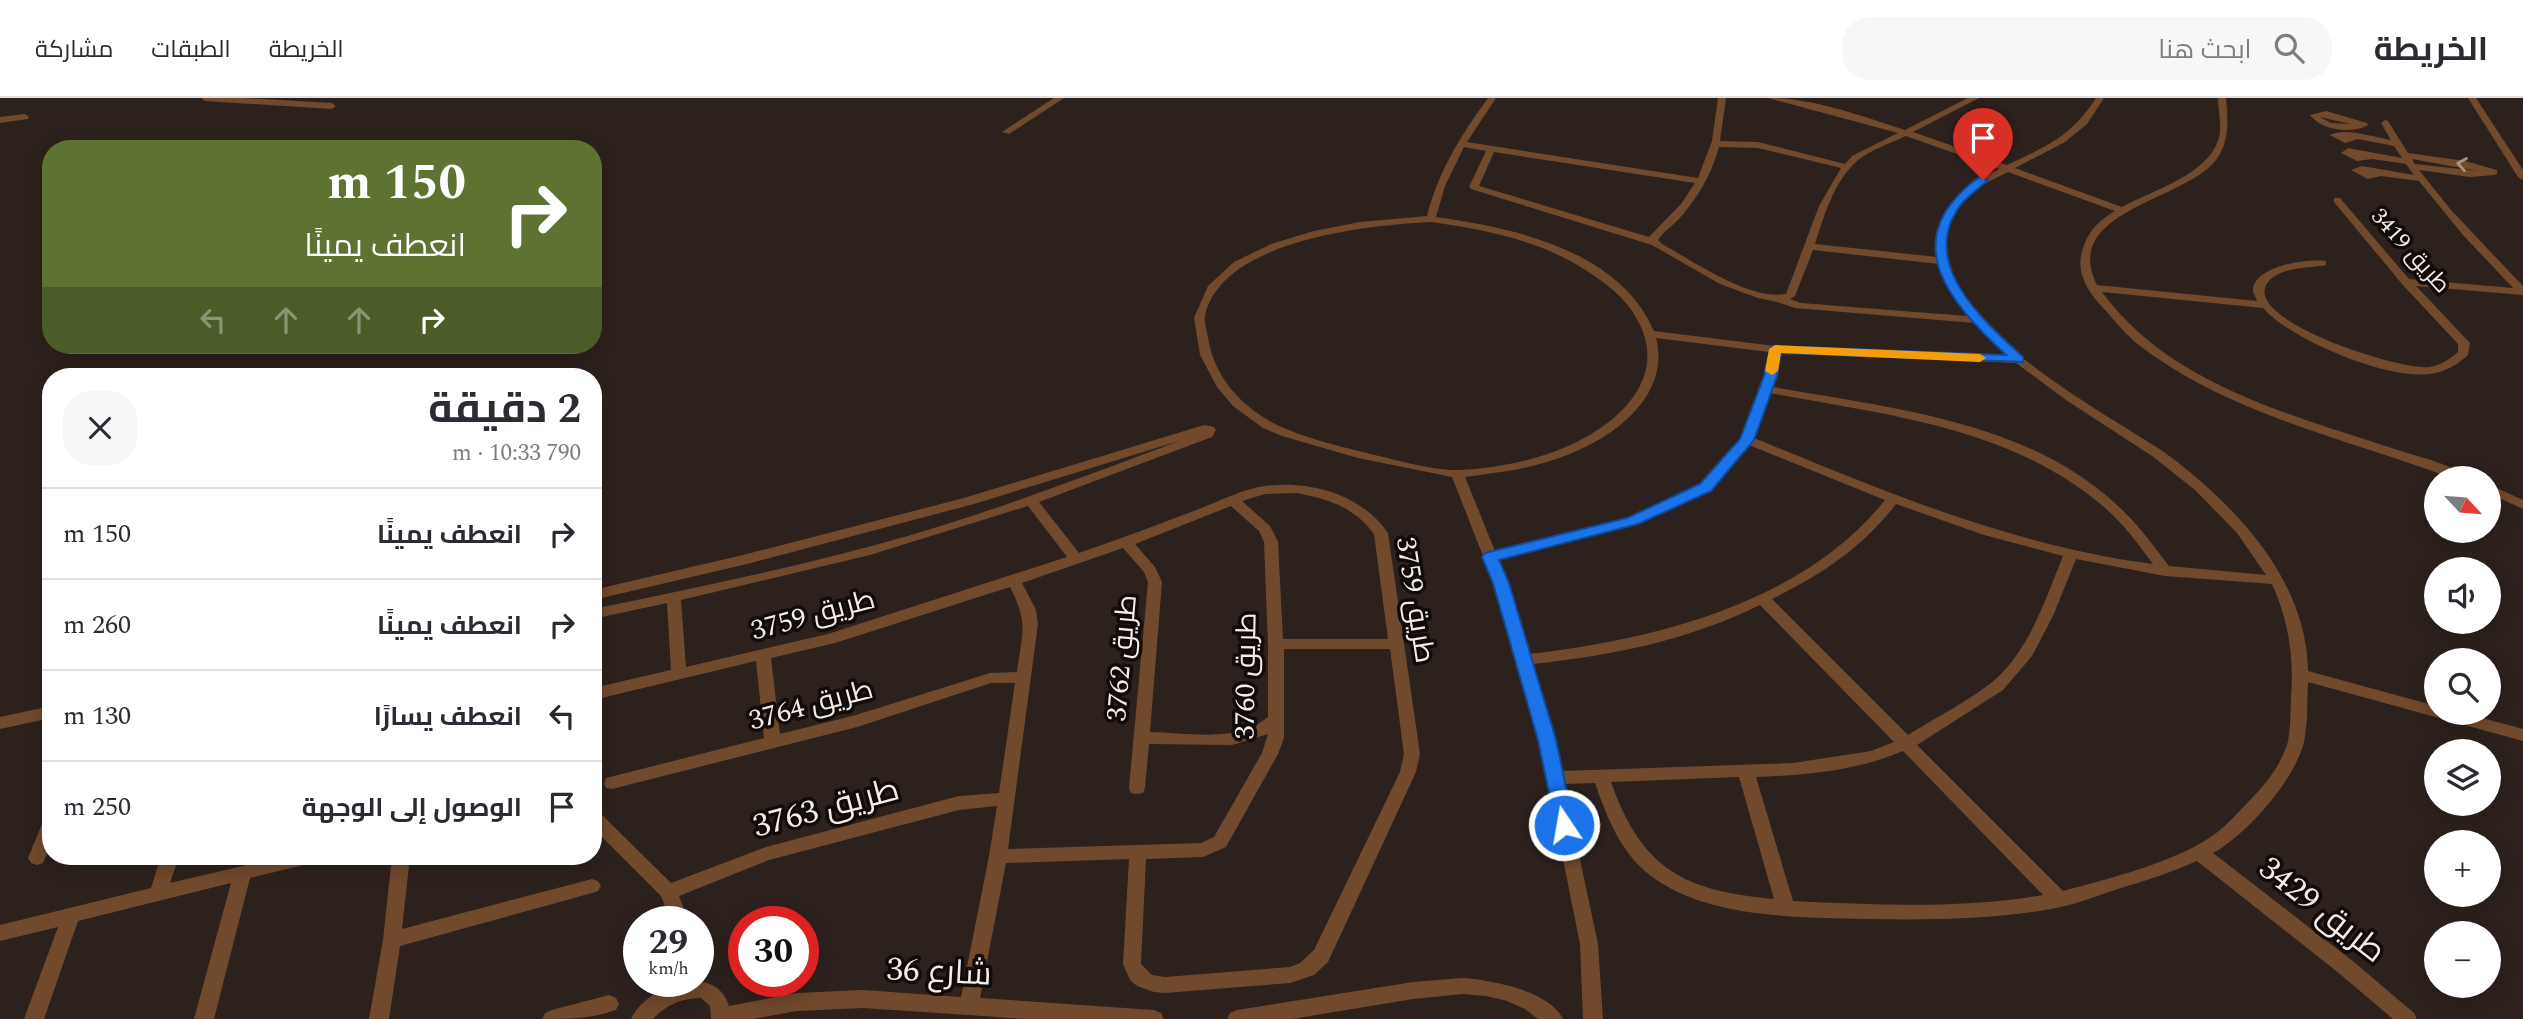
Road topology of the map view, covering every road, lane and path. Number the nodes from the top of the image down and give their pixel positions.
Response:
1 (205, 98) edge
2 (1060, 98) edge
3 (1492, 98) edge
4 (1722, 98) edge
5 (1772, 98) edge
6 (1807, 98) edge
7 (1975, 98) edge
8 (2100, 98) edge
9 (2222, 98) edge
10 (2472, 98) edge
11 (1794, 102) junction
12 (332, 106) dead end
13 (24, 117) dead end
14 (0, 120) edge
15 (2364, 125) dead end
16 (1006, 132) dead end
17 (1907, 135) junction
18 (2354, 138) dead end
19 (1461, 144) junction
20 (1715, 144) junction
21 (2396, 144) junction
22 (1491, 149) junction
23 (2368, 156) dead end
24 (2407, 161) junction
25 (1846, 167) junction
26 (2004, 169) junction
27 (2376, 173) dead end
28 (2510, 174) edge
29 (2421, 179) junction
30 (1700, 181) junction
31 (2337, 200) dead end
32 (2120, 210) junction
33 (1431, 219) junction
34 (1654, 242) junction
35 (1808, 246) junction
36 (1943, 261) junction
37 (2322, 263) dead end
38 (2406, 282) junction
39 (2092, 288) junction
40 (2523, 292) edge
41 (1780, 299) junction
42 (2265, 304) junction
43 (1976, 320) junction
44 (1653, 334) junction
45 (1775, 349) junction
46 (2018, 360) junction
47 (1766, 389) junction
48 (1747, 440) junction
49 (2429, 466) edge
50 (1457, 474) junction
51 (2501, 494) edge
52 (1893, 499) junction
53 (1233, 500) junction
54 (1031, 501) junction
55 (2523, 505) edge
56 (1125, 542) junction
57 (2071, 554) junction
58 (1490, 557) junction
59 (1076, 559) junction
60 (2165, 570) junction
61 (2277, 580) junction
62 (1014, 581) junction
63 (602, 593) edge
64 (674, 597) junction
65 (1762, 598) junction
66 (602, 612) edge
67 (1276, 644) junction
68 (1395, 644) junction
69 (763, 656) junction
70 (1524, 660) junction
71 (679, 674) junction
72 (2301, 675) junction
73 (1021, 677) junction
74 (602, 692) edge
75 (2424, 708) edge
76 (42, 714) edge
77 (1276, 719) junction
78 (0, 723) edge
79 (2484, 725) edge
80 (2523, 736) edge
81 (1142, 738) junction
82 (1242, 738) junction
83 (773, 743) junction
84 (1908, 743) junction
85 (1266, 761) junction
86 (1746, 772) junction
87 (1601, 776) junction
88 (1554, 778) junction
89 (612, 783) dead end
90 (1137, 788) dead end
91 (1004, 799) junction
92 (602, 826) edge
93 (42, 846) edge
94 (1138, 850) junction
95 (2197, 852) junction
96 (998, 856) junction
97 (37, 858) dead end
98 (167, 865) edge
99 (275, 865) edge
100 (400, 865) edge
101 (243, 873) junction
102 (592, 886) dead end
103 (668, 892) junction
104 (158, 894) junction
105 (2059, 900) junction
106 (674, 906) edge
107 (1786, 908) junction
108 (71, 915) junction
109 (0, 933) edge
110 (392, 940) junction
111 (663, 997) edge
112 (714, 997) edge
113 (609, 1004) dead end
114 (969, 1005) junction
115 (722, 1017) edge
116 (34, 1019) edge
117 (204, 1019) edge
118 (379, 1019) edge
119 (552, 1019) edge
120 (641, 1019) edge
121 (1154, 1019) edge
122 (1237, 1019) edge
123 (1553, 1019) edge
124 (1593, 1019) edge
125 (2407, 1019) edge

1 - 12 street
2 - 16 street
3 - 19 street
4 - 20 street
5 - 11 street
6 - 11 street
7 - 17 street
8 - 26 street
9 - 32 street
10 - 28 street
11 - 17 street
13 - 14 street
15 - 21 street, طريق 3419
17 - 25 street
17 - 26 street
18 - 21 street
19 - 22 street
19 - 33 street
20 - 25 street
20 - 30 street
21 - 24 street, طريق 3419
22 - 30 street
22 - 34 street
23 - 24 street
24 - 28 street
24 - 29 street, طريق 3419
25 - 35 street
26 - 32 street
26 - 36 street
27 - 29 street
29 - 40 street, طريق 3419
30 - 34 street
31 - 38 street, طريق 3419
32 - 39 street
33 - 44 street
33 - 50 street
34 - 41 street
35 - 36 street
35 - 41 street
36 - 43 street
37 - 42 street
38 - 40 street
38 - 42 street, طريق 3419
39 - 42 street
39 - 49 street
41 - 43 street
43 - 46 street
44 - 45 street
44 - 50 street
45 - 46 street
45 - 47 street
46 - 61 street
47 - 48 street
47 - 60 street
48 - 52 street
48 - 58 street
50 - 58 street
51 - 55 street
52 - 57 street
52 - 65 street
53 - 56 street, طريق 3759
53 - 67 street, طريق 3760
53 - 68 street, طريق 3759
54 - 59 street
54 - 63 street
54 - 64 street
56 - 59 street, طريق 3759
56 - 81 street, طريق 3762
57 - 60 street
57 - 84 street
58 - 70 street
59 - 62 street, طريق 3759
60 - 61 street
61 - 72 street
62 - 69 street, طريق 3759
62 - 73 street
64 - 66 street
64 - 71 street
65 - 70 street
65 - 84 street
67 - 68 street
67 - 77 street, طريق 3760
68 - 94 street, طريق 3759
69 - 71 street, طريق 3759
69 - 83 street
70 - 88 street
71 - 74 street, طريق 3759
72 - 75 street
72 - 95 street
73 - 83 street, طريق 3764
73 - 91 street
76 - 78 street
77 - 82 street
77 - 85 street, طريق 3760
79 - 80 street
81 - 82 street
81 - 90 street, طريق 3762
82 - 85 street
83 - 89 street, طريق 3764
84 - 86 street
84 - 105 street
85 - 94 street, طريق 3760
86 - 87 street
86 - 107 street
87 - 88 street
87 - 107 street
88 - 124 street
91 - 96 street
91 - 103 street, طريق 3763
92 - 103 street
93 - 97 street
94 - 96 street, طريق 3760
95 - 105 street
95 - 125 street, طريق 3429
96 - 114 street
98 - 104 street
99 - 101 street
100 - 110 street
101 - 104 street
101 - 117 street
102 - 110 street
103 - 106 street
104 - 108 street
105 - 107 street
108 - 109 street
108 - 116 street
110 - 118 street
111 - 120 street
112 - 115 street
113 - 119 street
114 - 115 street, شارع 36
114 - 121 street, شارع 36
122 - 123 street

